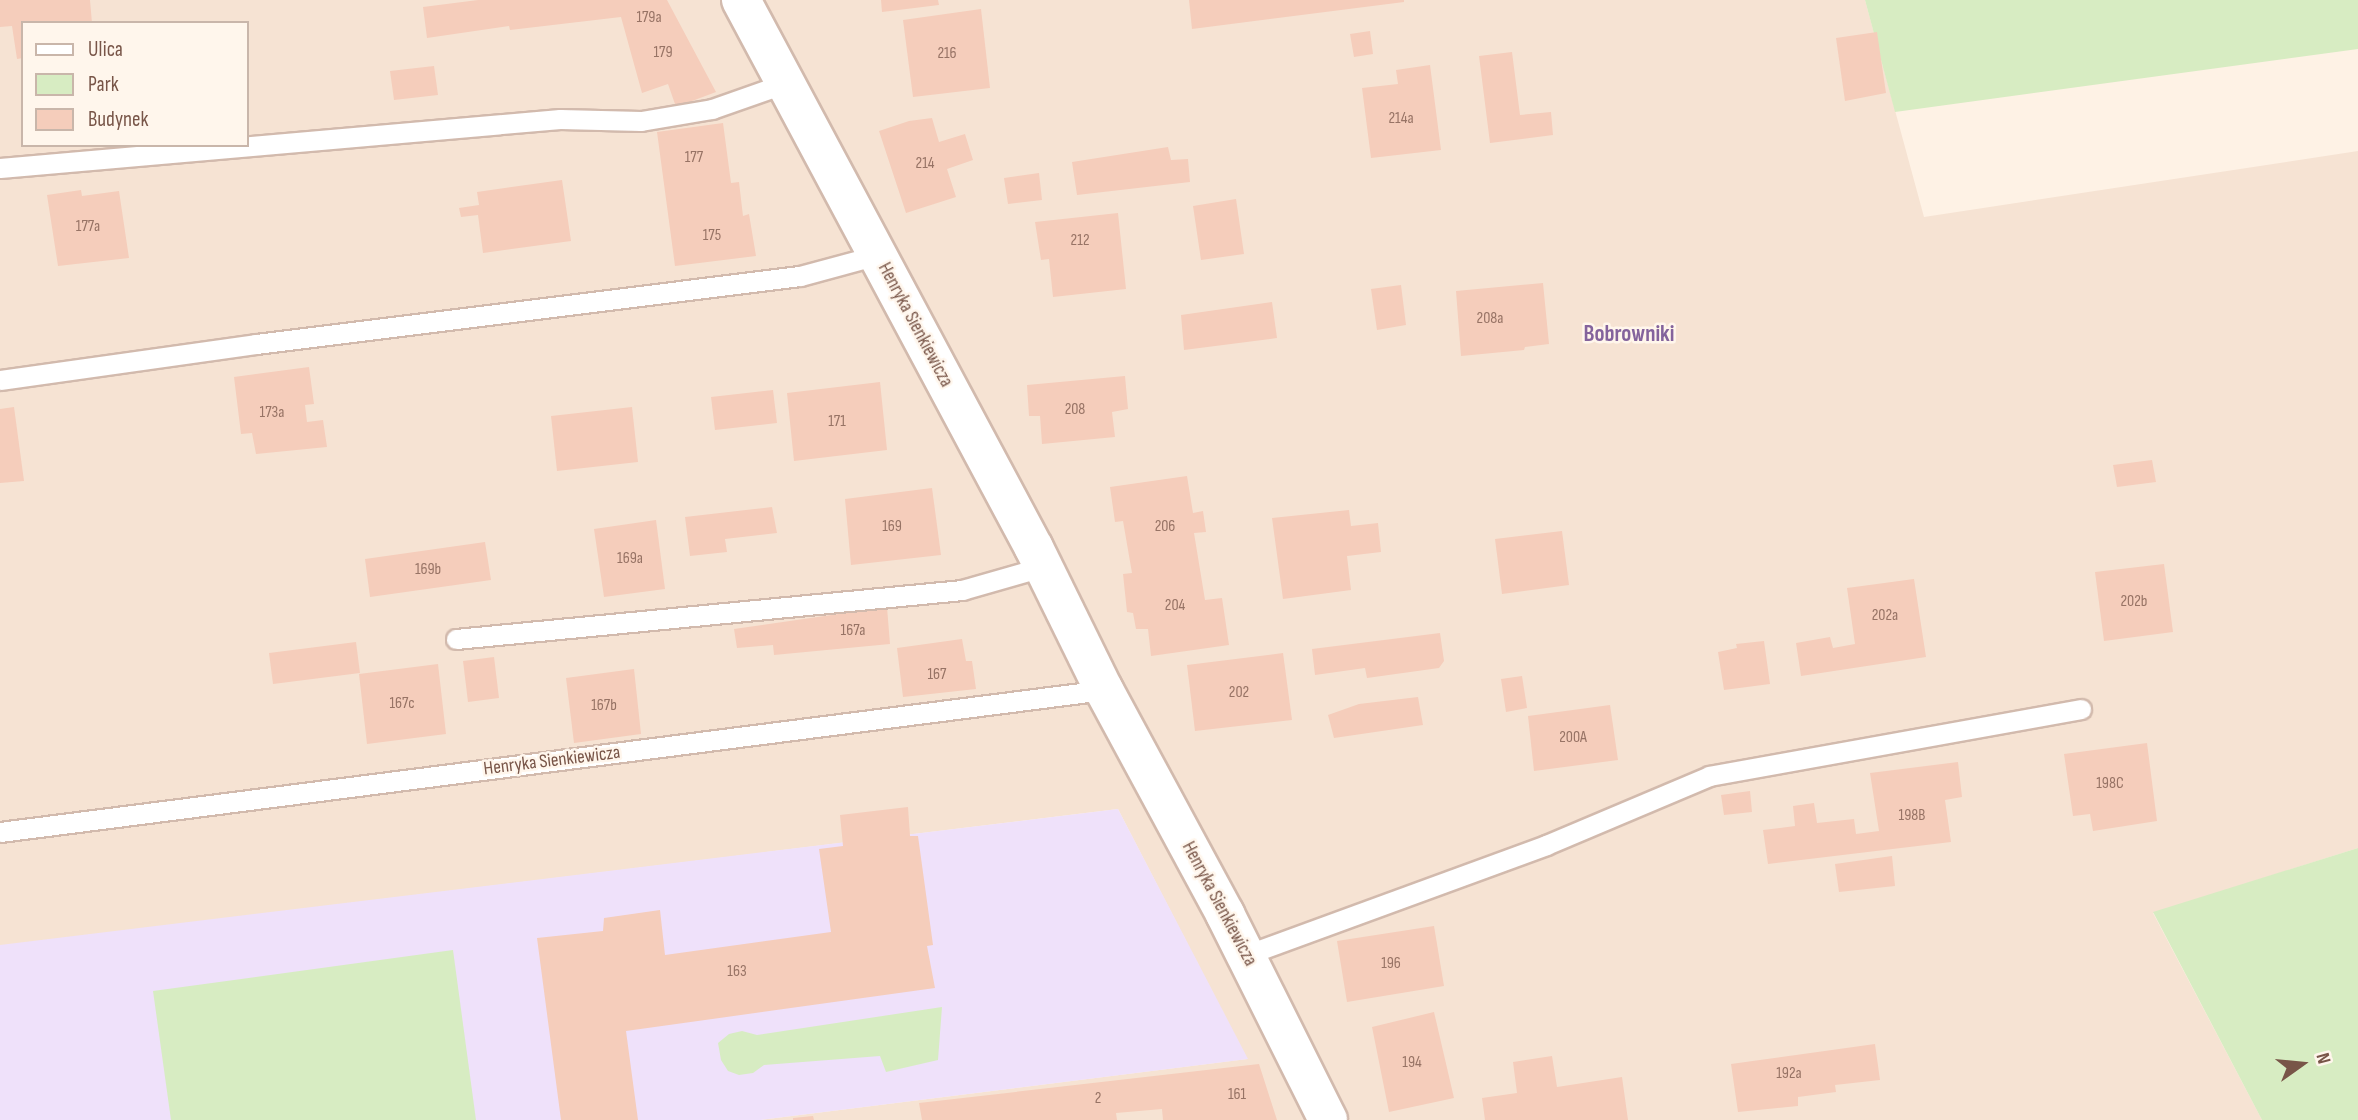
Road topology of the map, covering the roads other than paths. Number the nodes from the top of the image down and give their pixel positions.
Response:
1 (741, 0) edge
2 (786, 83) junction
3 (246, 147) edge
4 (248, 147) edge
5 (0, 169) edge
6 (878, 255) junction
7 (0, 380) edge
8 (1043, 567) junction
9 (456, 639) dead end
10 (1104, 690) junction
11 (2081, 709) dead end
12 (0, 832) edge
13 (1246, 955) junction
14 (1328, 1120) edge

1 - 2 street, Henryka Sienkiewicza
2 - 4 lane
2 - 6 street, Henryka Sienkiewicza
3 - 5 lane
6 - 7 lane
6 - 8 street, Henryka Sienkiewicza
8 - 9 lane
8 - 10 street, Henryka Sienkiewicza
10 - 12 lane, Henryka Sienkiewicza
10 - 13 street, Henryka Sienkiewicza
11 - 13 lane
13 - 14 street, Henryka Sienkiewicza

